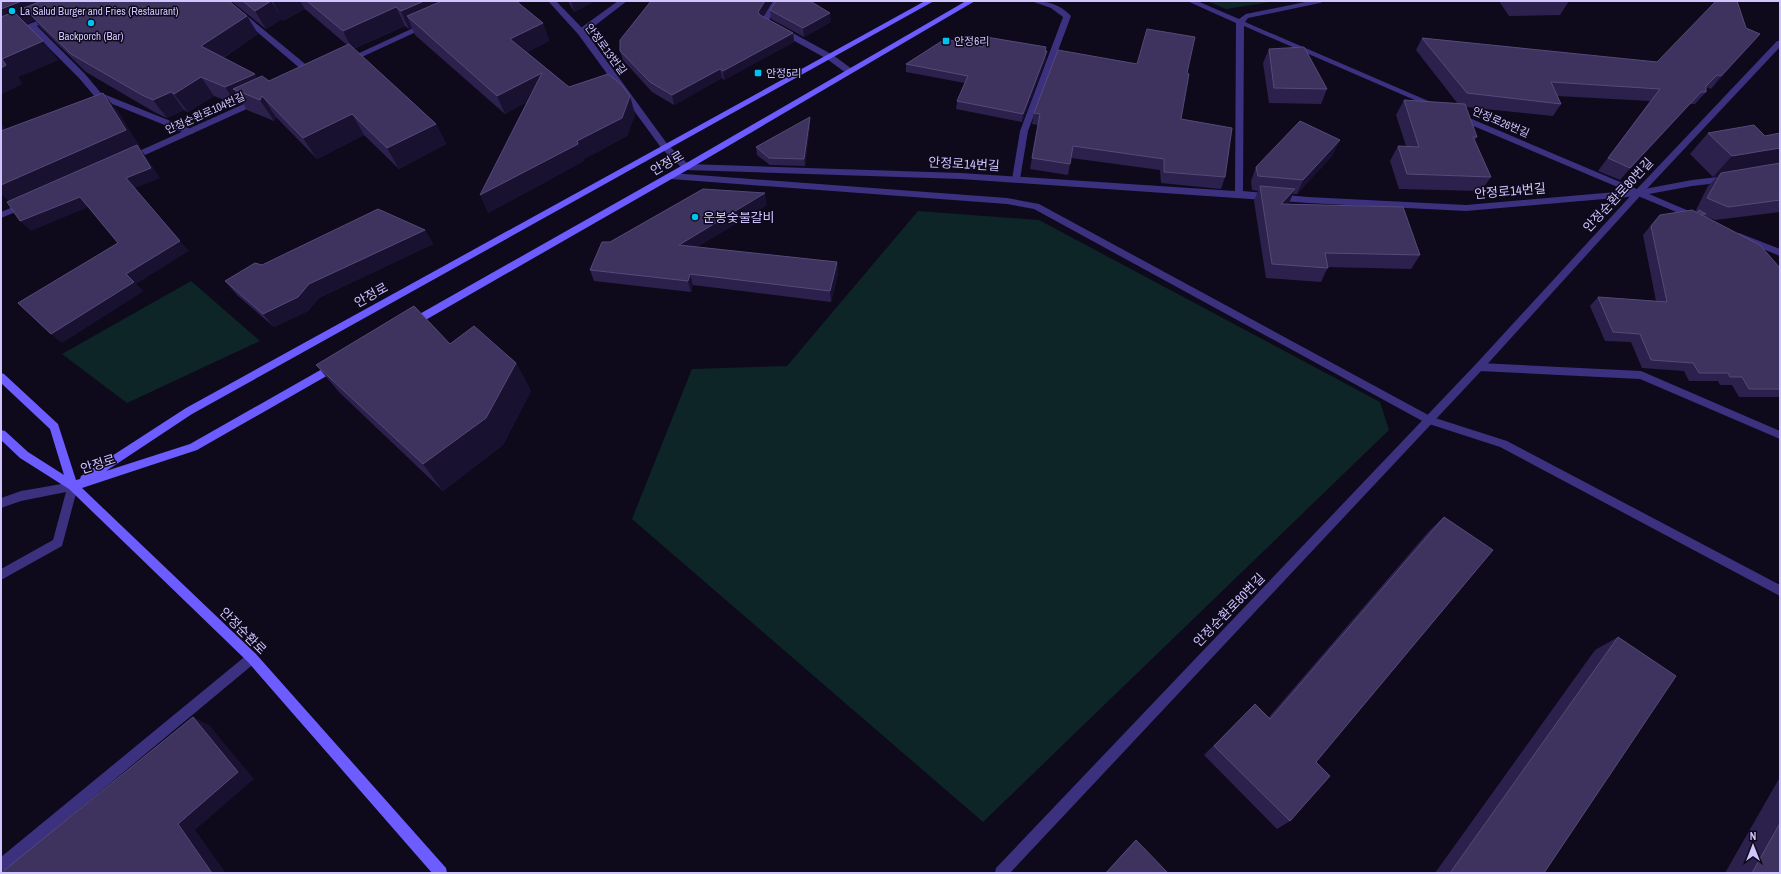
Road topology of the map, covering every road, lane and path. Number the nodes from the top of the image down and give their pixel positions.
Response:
1 (552, 1) edge
2 (623, 1) edge
3 (778, 1) edge
4 (930, 1) edge
5 (971, 1) edge
6 (1035, 1) edge
7 (1191, 1) edge
8 (1320, 1) edge
9 (228, 2) edge
10 (54, 17) edge
11 (433, 23) edge
12 (1240, 23) junction
13 (32, 26) junction
14 (581, 32) junction
15 (1, 38) edge
16 (1780, 43) edge
17 (830, 57) junction
18 (342, 63) edge
19 (848, 70) junction
20 (314, 75) edge
21 (263, 99) edge
22 (190, 132) junction
23 (665, 148) junction
24 (125, 161) edge
25 (686, 167) junction
26 (671, 176) junction
27 (1738, 178) edge
28 (1016, 179) junction
29 (1638, 193) junction
30 (1239, 194) junction
31 (30, 202) edge
32 (1, 215) edge
33 (1702, 220) edge
34 (1730, 232) edge
35 (1780, 253) edge
36 (400, 329) edge
37 (345, 361) edge
38 (1479, 367) junction
39 (1, 377) edge
40 (1429, 420) junction
41 (1, 434) edge
42 (1780, 435) edge
43 (73, 486) junction
44 (1, 502) edge
45 (1, 576) edge
46 (1780, 591) edge
47 (252, 658) junction
48 (1, 865) edge
49 (441, 873) edge
50 (1000, 873) edge

1 - 14 street, 안정로13번길
2 - 14 street
3 - 17 street
4 - 17 main road, 안정로
5 - 19 main road, 안정로
6 - 28 street
7 - 12 street, 안정로26번길
8 - 12 street
9 - 20 street
10 - 13 street
11 - 18 street
12 - 29 street, 안정로26번길
12 - 30 street
13 - 15 street
13 - 22 street
14 - 23 street, 안정로13번길
16 - 29 street, 안정순환로80번길
17 - 19 street
17 - 23 main road, 안정로
19 - 25 main road, 안정로
21 - 22 street, 안정순환로104번길
22 - 24 street, 안정순환로104번길
23 - 25 street, 안정로13번길
23 - 43 main road, 안정로
25 - 26 main road, 안정로
25 - 28 street, 안정로14번길
26 - 36 main road, 안정로
26 - 40 street
27 - 29 street, 안정로14번길
28 - 30 street, 안정로14번길
29 - 30 street, 안정로14번길
29 - 33 street, 안정로26번길
29 - 38 street, 안정순환로80번길
31 - 32 street
34 - 35 street
37 - 43 main road, 안정로
38 - 40 street, 안정순환로80번길
38 - 42 street
39 - 43 main road
40 - 46 street
40 - 50 street, 안정순환로80번길
41 - 43 main road, 안정순환로
43 - 44 street
43 - 45 street
43 - 47 main road, 안정순환로
47 - 48 street
47 - 49 main road, 안정순환로

